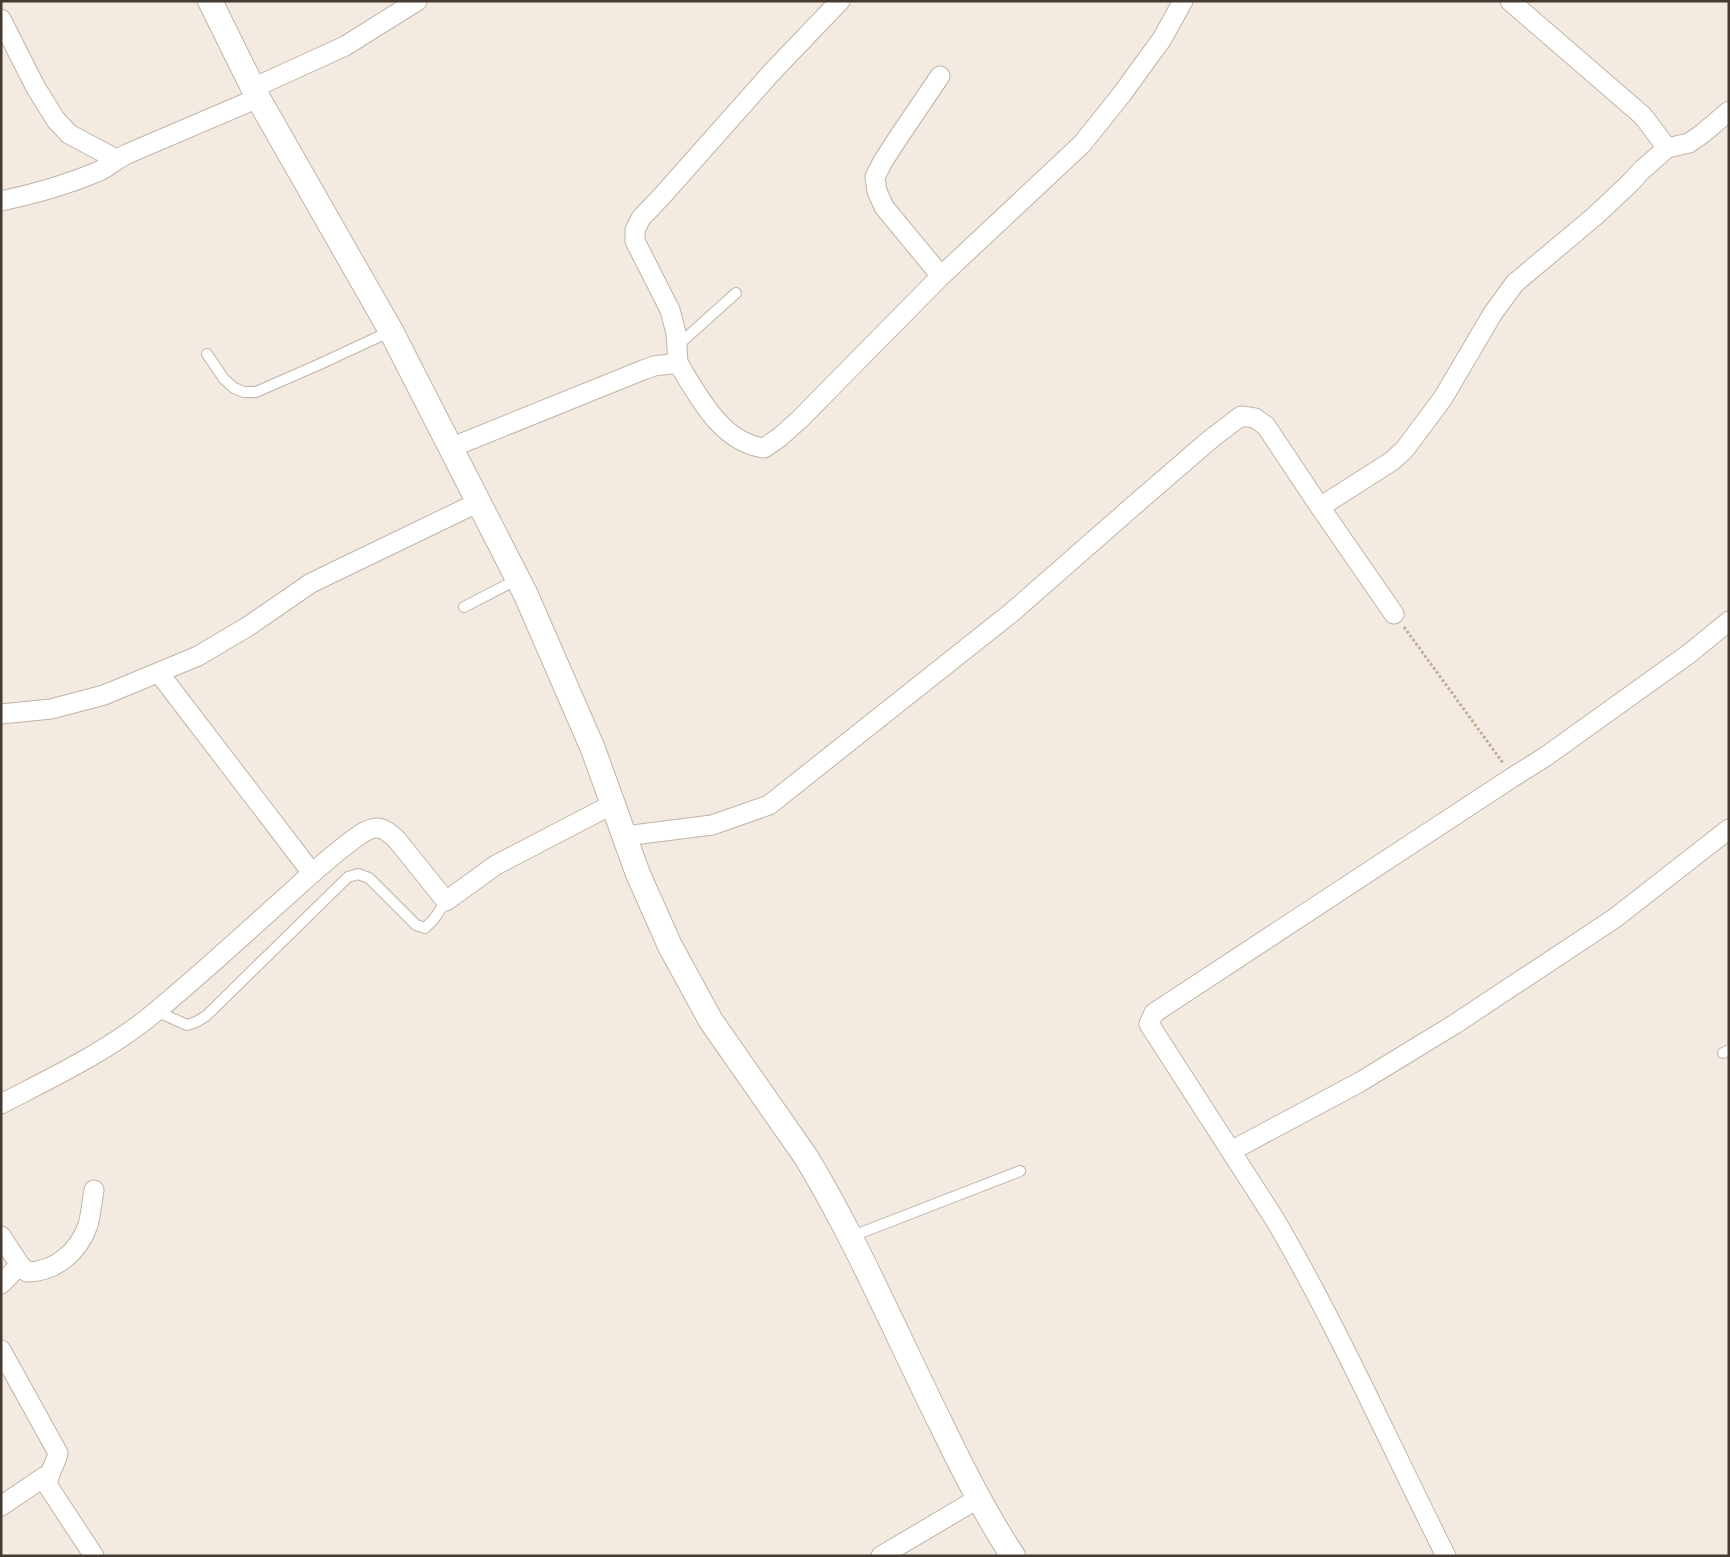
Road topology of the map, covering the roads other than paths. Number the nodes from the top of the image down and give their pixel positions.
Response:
1 (210, 1) edge
2 (417, 1) edge
3 (840, 1) edge
4 (1183, 1) edge
5 (1510, 1) edge
6 (1, 19) edge
7 (940, 76) dead end
8 (256, 93) junction
9 (1729, 111) edge
10 (1667, 148) junction
11 (116, 159) junction
12 (1, 201) edge
13 (942, 276) junction
14 (736, 293) dead end
15 (391, 331) junction
16 (207, 354) dead end
17 (678, 355) junction
18 (450, 448) junction
19 (479, 502) junction
20 (1320, 507) junction
21 (518, 579) junction
22 (464, 607) dead end
23 (1394, 614) road end
24 (1729, 621) edge
25 (159, 673) junction
26 (1, 714) edge
27 (613, 804) junction
28 (1729, 829) edge
29 (625, 836) junction
30 (312, 873) junction
31 (446, 901) junction
32 (156, 1011) junction
33 (1, 1104) edge
34 (1231, 1151) junction
35 (1020, 1171) dead end
36 (94, 1190) dead end
37 (1, 1236) edge
38 (850, 1237) junction
39 (20, 1265) junction
40 (1, 1284) edge
41 (1, 1350) edge
42 (49, 1475) junction
43 (979, 1498) junction
44 (1, 1506) edge
45 (94, 1556) edge
46 (881, 1556) edge
47 (1013, 1556) edge
48 (1446, 1556) edge

1 - 8 street
2 - 8 street
3 - 17 street
4 - 13 street
5 - 10 street
6 - 11 street
7 - 13 street
8 - 11 street
8 - 15 street
9 - 10 street
10 - 20 street
11 - 12 street
13 - 17 street
14 - 17 lane
15 - 16 lane
15 - 18 street
17 - 18 street
18 - 19 street
19 - 21 street
19 - 25 street
20 - 23 street
20 - 29 street
21 - 22 lane
21 - 27 street
24 - 34 street
25 - 26 street
25 - 30 street
27 - 29 street
27 - 31 street
28 - 34 street
29 - 38 street
30 - 31 street
30 - 32 street
31 - 32 lane
32 - 33 street
34 - 48 street
35 - 38 lane
36 - 39 street
37 - 39 street
38 - 43 street
39 - 40 street
41 - 42 street
42 - 44 street
42 - 45 street
43 - 46 street
43 - 47 street

